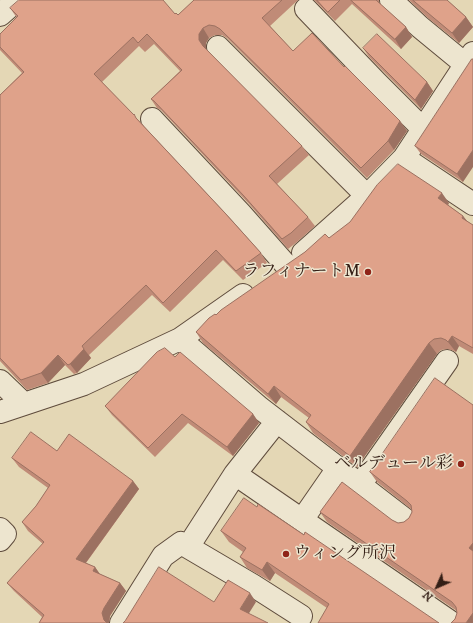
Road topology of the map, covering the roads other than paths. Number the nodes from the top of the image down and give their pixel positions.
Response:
1 (17, 0) edge
2 (391, 0) edge
3 (306, 8) dead end
4 (0, 15) edge
5 (218, 47) dead end
6 (469, 58) edge
7 (152, 119) dead end
8 (423, 129) junction
9 (404, 158) junction
10 (367, 196) junction
11 (473, 204) edge
12 (286, 265) junction
13 (180, 339) junction
14 (447, 361) dead end
15 (0, 381) edge
16 (24, 404) junction
17 (0, 412) edge
18 (277, 421) junction
19 (338, 468) junction
20 (235, 474) junction
21 (360, 485) junction
22 (302, 520) junction
23 (407, 521) edge
24 (0, 529) edge
25 (0, 540) edge
26 (188, 547) junction
27 (300, 616) dead end
28 (121, 623) edge
29 (452, 623) edge

1 - 4 street
2 - 6 street
3 - 8 street
5 - 10 street
6 - 8 street
7 - 12 street
8 - 9 street
9 - 10 street
9 - 11 street
10 - 12 street
12 - 13 street
13 - 16 street
13 - 18 street
14 - 21 street
15 - 16 street
16 - 17 street
18 - 19 street
18 - 20 street
19 - 21 street
19 - 22 street
20 - 22 street
20 - 26 street
21 - 23 street
22 - 29 street
24 - 25 street
26 - 27 street
26 - 28 street

